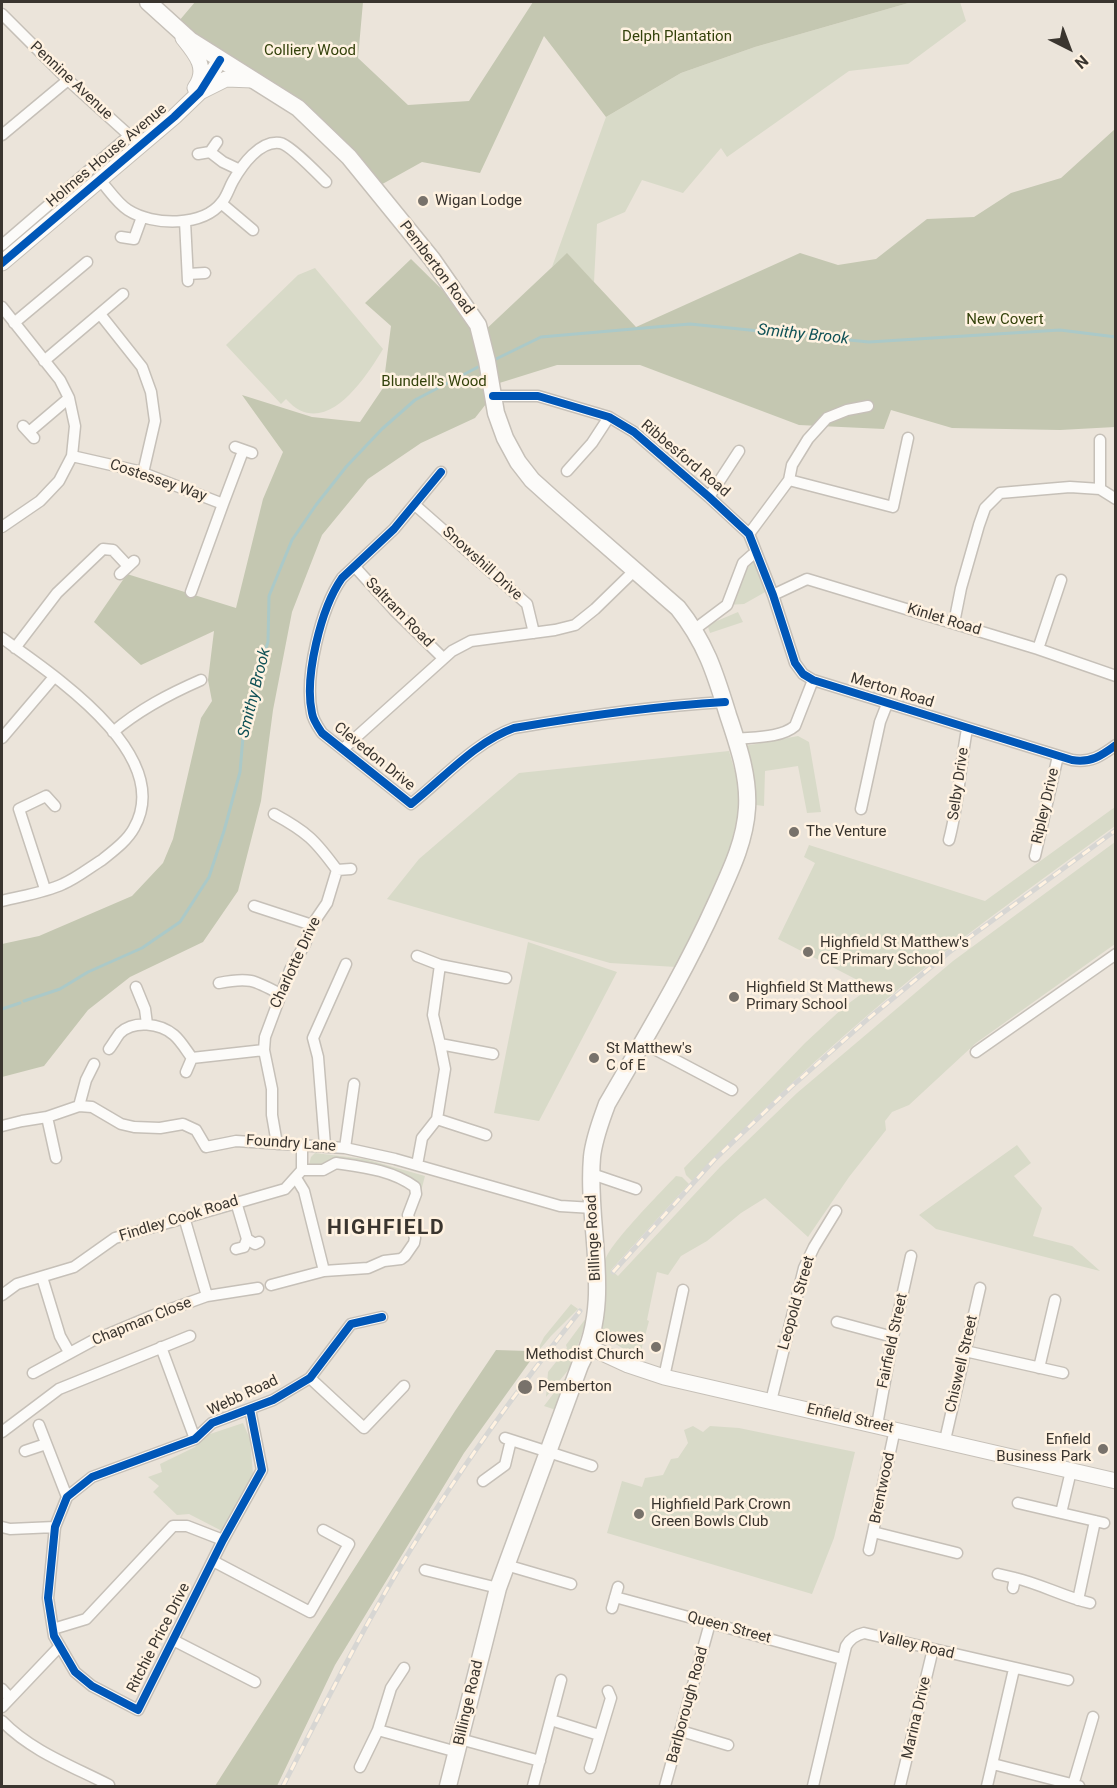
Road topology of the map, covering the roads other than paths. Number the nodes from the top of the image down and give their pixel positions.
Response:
1 (148, 2) edge
2 (2, 14) edge
3 (178, 30) junction
4 (220, 60) junction
5 (68, 80) junction
6 (253, 80) junction
7 (200, 92) junction
8 (174, 117) junction
9 (2, 135) edge
10 (136, 140) junction
11 (217, 142) dead end
12 (210, 152) junction
13 (198, 154) dead end
14 (240, 170) junction
15 (100, 180) junction
16 (326, 182) dead end
17 (221, 203) junction
18 (142, 217) junction
19 (185, 221) junction
20 (253, 230) dead end
21 (122, 237) dead end
22 (2, 245) edge
23 (87, 262) dead end
24 (2, 263) edge
25 (205, 273) dead end
26 (123, 294) dead end
27 (2, 307) edge
28 (100, 314) junction
29 (14, 323) junction
30 (44, 361) junction
31 (493, 396) junction
32 (69, 398) junction
33 (868, 406) dead end
34 (609, 417) junction
35 (29, 432) dead end
36 (908, 438) dead end
37 (1100, 440) dead end
38 (243, 450) dead end
39 (740, 451) dead end
40 (72, 456) junction
41 (567, 471) dead end
42 (441, 472) dead end
43 (144, 473) junction
44 (789, 480) junction
45 (1100, 489) junction
46 (709, 497) junction
47 (1116, 499) edge
48 (223, 504) junction
49 (415, 505) junction
50 (2, 527) edge
51 (749, 534) junction
52 (752, 555) dead end
53 (127, 567) dead end
54 (355, 567) junction
55 (633, 571) junction
56 (1061, 580) dead end
57 (191, 592) dead end
58 (773, 595) junction
59 (954, 623) junction
60 (695, 628) junction
61 (534, 633) junction
62 (2, 638) edge
63 (15, 648) junction
64 (1038, 649) junction
65 (443, 658) junction
66 (1116, 676) edge
67 (54, 677) junction
68 (201, 680) dead end
69 (813, 681) junction
70 (724, 702) junction
71 (887, 704) junction
72 (967, 729) junction
73 (114, 732) junction
74 (2, 738) edge
75 (736, 739) junction
76 (1116, 745) edge
77 (344, 749) junction
78 (1058, 756) junction
79 (55, 806) dead end
80 (861, 809) dead end
81 (274, 814) dead end
82 (949, 840) dead end
83 (1035, 856) dead end
84 (351, 869) dead end
85 (337, 870) junction
86 (45, 890) junction
87 (2, 901) edge
88 (254, 906) dead end
89 (312, 925) junction
90 (1116, 954) edge
91 (417, 956) dead end
92 (346, 964) dead end
93 (441, 965) junction
94 (506, 978) dead end
95 (219, 983) dead end
96 (136, 987) dead end
97 (280, 994) junction
98 (147, 1024) junction
99 (643, 1043) junction
100 (440, 1044) junction
101 (110, 1049) dead end
102 (264, 1050) junction
103 (976, 1052) dead end
104 (493, 1054) dead end
105 (192, 1058) junction
106 (94, 1064) dead end
107 (186, 1072) dead end
108 (354, 1084) dead end
109 (732, 1090) dead end
110 (79, 1106) junction
111 (48, 1118) junction
112 (437, 1119) junction
113 (2, 1126) edge
114 (486, 1135) dead end
115 (277, 1144) junction
116 (302, 1145) junction
117 (325, 1145) junction
118 (345, 1148) junction
119 (56, 1158) dead end
120 (417, 1165) junction
121 (299, 1174) junction
122 (592, 1174) junction
123 (636, 1189) dead end
124 (236, 1202) junction
125 (593, 1208) junction
126 (836, 1211) dead end
127 (184, 1217) junction
128 (247, 1239) junction
129 (259, 1242) dead end
130 (236, 1249) dead end
131 (911, 1256) dead end
132 (324, 1271) junction
133 (42, 1277) junction
134 (271, 1285) dead end
135 (258, 1288) dead end
136 (980, 1288) dead end
137 (684, 1290) dead end
138 (2, 1295) edge
139 (207, 1296) junction
140 (1055, 1300) dead end
141 (382, 1317) dead end
142 (837, 1322) dead end
143 (190, 1336) dead end
144 (893, 1337) junction
145 (161, 1347) junction
146 (589, 1347) junction
147 (965, 1351) junction
148 (69, 1352) junction
149 (1039, 1368) junction
150 (33, 1372) dead end
151 (1063, 1373) dead end
152 (663, 1377) junction
153 (310, 1378) junction
154 (404, 1386) dead end
155 (771, 1401) junction
156 (250, 1409) junction
157 (39, 1425) dead end
158 (877, 1425) junction
159 (895, 1429) junction
160 (2, 1432) edge
161 (195, 1439) junction
162 (945, 1440) junction
163 (46, 1444) junction
164 (25, 1451) dead end
165 (549, 1452) junction
166 (592, 1466) dead end
167 (1071, 1471) junction
168 (483, 1481) dead end
169 (1116, 1481) edge
170 (67, 1497) junction
171 (1018, 1503) dead end
172 (1060, 1513) junction
173 (2, 1527) edge
174 (55, 1527) junction
175 (323, 1530) dead end
176 (873, 1532) junction
177 (223, 1540) junction
178 (870, 1550) dead end
179 (957, 1553) dead end
180 (213, 1562) junction
181 (506, 1565) junction
182 (425, 1570) dead end
183 (998, 1574) dead end
184 (571, 1584) dead end
185 (498, 1588) junction
186 (615, 1597) dead end
187 (1078, 1600) junction
188 (1090, 1603) dead end
189 (710, 1623) junction
190 (53, 1629) junction
191 (173, 1640) junction
192 (60, 1646) junction
193 (933, 1649) junction
194 (842, 1659) junction
195 (1014, 1670) junction
196 (404, 1673) dead end
197 (561, 1680) dead end
198 (1068, 1680) dead end
199 (255, 1682) dead end
200 (2, 1689) edge
201 (612, 1696) dead end
202 (10, 1698) junction
203 (2, 1707) edge
204 (1093, 1717) dead end
205 (551, 1720) junction
206 (2, 1721) edge
207 (378, 1730) junction
208 (681, 1731) junction
209 (599, 1735) junction
210 (459, 1745) junction
211 (728, 1745) dead end
212 (540, 1761) junction
213 (993, 1764) junction
214 (360, 1767) dead end
215 (590, 1768) dead end
216 (109, 1785) edge
217 (448, 1786) edge
218 (533, 1786) edge
219 (665, 1786) edge
220 (813, 1786) edge
221 (900, 1786) edge
222 (987, 1786) edge
223 (1076, 1786) edge

1 - 3 main road, Pemberton Road
2 - 5 street, Pennine Avenue
3 - 4 main road, Pemberton Road
3 - 8 street
4 - 6 main road, Pemberton Road
4 - 7 street, Holmes House Avenue
5 - 9 street
5 - 10 street, Pennine Avenue
6 - 7 street
6 - 31 main road, Pemberton Road
7 - 8 street, Holmes House Avenue
8 - 10 street, Holmes House Avenue
10 - 15 street, Holmes House Avenue
10 - 22 street
11 - 12 street
12 - 13 street
12 - 14 street
14 - 16 street
14 - 17 street
15 - 18 street
15 - 24 street, Holmes House Avenue
17 - 19 street
17 - 20 street
18 - 19 street
18 - 21 street
19 - 25 street
23 - 29 street
26 - 28 street
27 - 29 street
28 - 30 street
28 - 43 street
29 - 30 street
30 - 32 street
31 - 34 street, Ribbesford Road
31 - 55 main road, Pemberton Road
32 - 35 street
32 - 40 street
33 - 44 street
34 - 41 street
34 - 46 street, Ribbesford Road
36 - 44 street
37 - 45 street
38 - 48 street, Costessey Way
39 - 46 street
40 - 43 street, Costessey Way
40 - 50 street
42 - 49 street, Clevedon Drive
43 - 48 street, Costessey Way
44 - 51 street
45 - 47 street
45 - 59 street
46 - 51 street, Ribbesford Road
48 - 57 street
49 - 54 street, Clevedon Drive
49 - 61 street, Snowshill Drive
51 - 58 street
52 - 60 street
53 - 63 street
54 - 65 street, Saltram Road
54 - 77 street, Clevedon Drive
55 - 60 main road, Pemberton Road
55 - 61 street
56 - 64 street
58 - 59 street, Kinlet Road
58 - 69 street
59 - 64 street, Kinlet Road
60 - 70 main road, Pemberton Road
61 - 65 street
62 - 63 street
63 - 67 street
64 - 66 street, Kinlet Road
65 - 77 street
67 - 73 street
67 - 74 street
68 - 73 street
69 - 71 street, Merton Road
69 - 75 street
70 - 75 main road, Pemberton Road
70 - 77 street, Clevedon Drive
71 - 72 street, Merton Road
71 - 80 street
72 - 78 street, Merton Road
72 - 82 street, Selby Drive
73 - 86 street
75 - 99 main road, Billinge Road
76 - 78 street, Merton Road
78 - 83 street, Ripley Drive
79 - 86 street
81 - 85 street
84 - 85 street
85 - 89 street, Charlotte Drive
86 - 87 street
88 - 89 street
89 - 97 street, Charlotte Drive
90 - 103 street
91 - 93 street
92 - 117 street
93 - 94 street
93 - 100 street
95 - 97 street
96 - 98 street
97 - 102 street, Charlotte Drive
98 - 101 street
98 - 105 street
99 - 109 street
99 - 122 main road, Billinge Road
100 - 104 street
100 - 112 street
102 - 105 street
102 - 115 street, Charlotte Drive
105 - 107 street
106 - 110 street
108 - 118 street
110 - 111 street
110 - 115 street, Foundry Lane
111 - 113 street
111 - 119 street
112 - 114 street
112 - 120 street
115 - 116 street, Foundry Lane
116 - 117 street, Foundry Lane
116 - 121 street
117 - 118 street, Foundry Lane
118 - 120 street, Foundry Lane
120 - 125 street, Foundry Lane
121 - 124 street, Findley Cook Road
121 - 132 street
121 - 132 street
122 - 123 street
122 - 125 main road, Billinge Road
124 - 127 street, Findley Cook Road
124 - 128 street
125 - 146 main road, Billinge Road
126 - 155 street, Leopold Street
127 - 133 street, Findley Cook Road
127 - 139 street
128 - 129 street
128 - 130 street
131 - 144 street, Fairfield Street
132 - 134 street
133 - 138 street, Findley Cook Road
133 - 148 street
135 - 139 street, Chapman Close
136 - 147 street, Chiswell Street
137 - 152 street
139 - 148 street, Chapman Close
140 - 149 street
141 - 153 street, Webb Road
142 - 144 street
143 - 145 street
144 - 158 street, Fairfield Street
145 - 160 street
145 - 161 street
146 - 152 street, Enfield Street
146 - 165 main road, Billinge Road
147 - 149 street
147 - 162 street, Chiswell Street
148 - 150 street, Chapman Close
149 - 151 street
152 - 155 street, Enfield Street
153 - 154 street
153 - 156 street, Webb Road
155 - 158 street, Enfield Street
156 - 161 street, Webb Road
156 - 177 street, Ritchie Price Drive
157 - 163 street
158 - 159 street, Enfield Street
159 - 162 street, Enfield Street
159 - 176 street, Brentwood
161 - 170 street, Webb Road
162 - 167 street, Enfield Street
163 - 164 street
163 - 170 street
165 - 166 street
165 - 168 street
165 - 181 main road, Billinge Road
167 - 169 street, Enfield Street
167 - 172 street
170 - 174 street, Ritchie Price Drive
171 - 172 street
172 - 187 street
173 - 174 street
174 - 190 street, Ritchie Price Drive
175 - 180 street
176 - 178 street
176 - 179 street, Brentwood
177 - 180 street, Ritchie Price Drive
177 - 190 street
180 - 191 street, Ritchie Price Drive
181 - 184 street
181 - 185 main road, Billinge Road
182 - 185 street
183 - 187 street
185 - 210 main road, Billinge Road
186 - 189 street, Queen Street
187 - 188 street
189 - 194 street, Queen Street
189 - 208 street, Barlborough Road
190 - 192 street, Ritchie Price Drive
191 - 192 street, Ritchie Price Drive
191 - 199 street
192 - 202 street
193 - 194 street, Valley Road
193 - 195 street, Valley Road
193 - 221 street, Marina Drive
194 - 220 street, Valley Road
195 - 198 street, Valley Road
195 - 213 street
196 - 207 street
197 - 205 street
200 - 202 street
201 - 209 street
202 - 203 street
204 - 223 street
205 - 209 street
205 - 212 street
206 - 216 street
207 - 210 street
207 - 214 street
208 - 211 street
208 - 219 street, Barlborough Road
209 - 215 street
210 - 212 street
210 - 217 main road, Billinge Road
212 - 218 street
213 - 222 street
213 - 223 street

